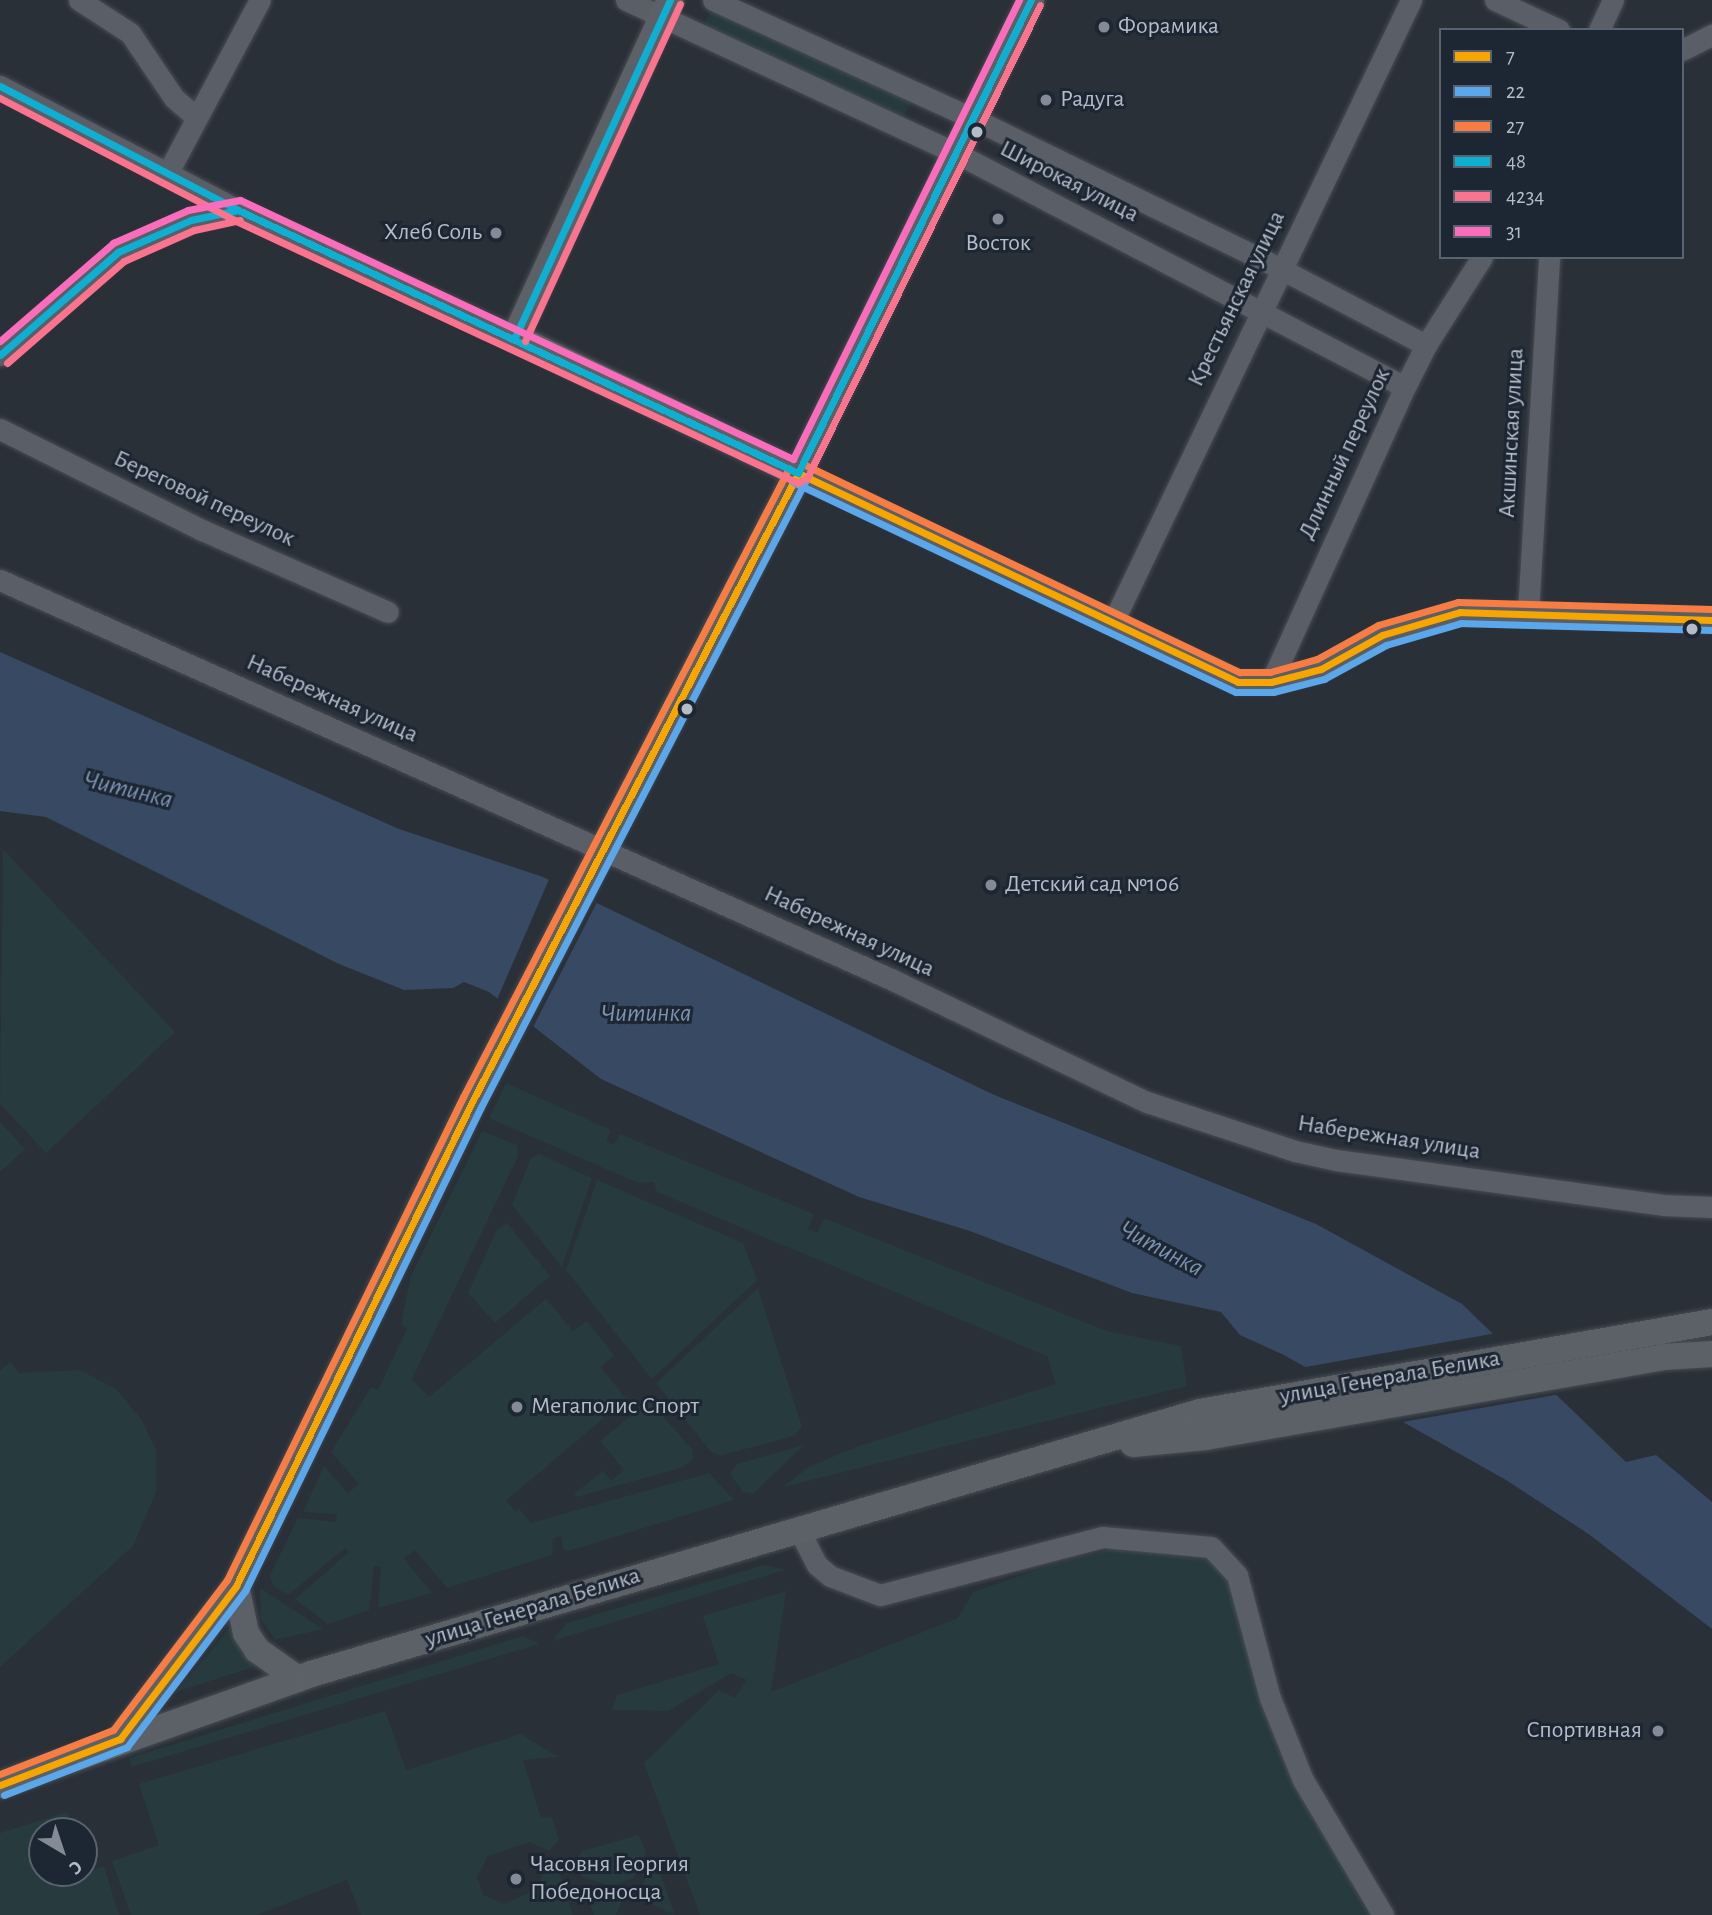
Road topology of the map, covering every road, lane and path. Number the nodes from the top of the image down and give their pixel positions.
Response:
1 (79, 0) edge
2 (260, 0) edge
3 (626, 0) edge
4 (713, 0) edge
5 (1031, 0) edge
6 (1411, 0) edge
7 (1494, 0) edge
8 (1613, 0) edge
9 (667, 8) edge
10 (1555, 28) edge
11 (1600, 28) edge
12 (1712, 35) edge
13 (1684, 49) edge
14 (0, 86) edge
15 (195, 116) junction
16 (974, 119) junction
17 (956, 153) junction
18 (167, 174) junction
19 (238, 210) junction
20 (1481, 259) edge
21 (1549, 259) edge
22 (1281, 269) junction
23 (1260, 310) junction
24 (515, 337) junction
25 (1426, 345) junction
26 (0, 355) edge
27 (1405, 387) junction
28 (0, 429) edge
29 (798, 473) junction
30 (0, 580) edge
31 (388, 612) dead end
32 (1528, 613) junction
33 (1712, 620) edge
34 (1113, 622) junction
35 (1271, 682) junction
36 (598, 859) junction
37 (1712, 1207) edge
38 (1712, 1322) edge
39 (1712, 1354) edge
40 (1203, 1424) junction
41 (799, 1530) junction
42 (236, 1586) junction
43 (298, 1679) junction
44 (120, 1739) junction
45 (0, 1785) edge
46 (1383, 1915) edge

1 - 15 street
2 - 15 street
3 - 9 street, Широкая улица
4 - 16 street, Широкая улица
5 - 16 main road
6 - 22 street, Крестьянская улица
7 - 10 street
8 - 11 street
9 - 17 street, Широкая улица
9 - 24 main road
12 - 13 street
14 - 18 street
15 - 18 street
16 - 17 main road
16 - 22 street, Широкая улица
17 - 23 street, Широкая улица
17 - 29 main road
18 - 19 street
19 - 24 street
19 - 26 street
20 - 25 street, Длинный переулок
21 - 32 street, Акшинская улица
22 - 23 street, Крестьянская улица
22 - 25 street, Широкая улица
23 - 27 street, Широкая улица
23 - 34 street, Крестьянская улица
24 - 29 main road
25 - 27 street, Длинный переулок
27 - 35 street, Длинный переулок
28 - 31 street, Береговой переулок
29 - 34 street
29 - 36 main road
30 - 36 street, Набережная улица
32 - 33 street
32 - 35 street
34 - 35 street
36 - 37 street, Набережная улица
36 - 42 main road
38 - 40 main road, улица Генерала Белика
39 - 40 main road, улица Генерала Белика
40 - 41 main road, улица Генерала Белика
41 - 43 main road, улица Генерала Белика
41 - 46 street
42 - 43 main road
42 - 44 main road
43 - 44 main road, улица Генерала Белика
44 - 45 main road, улица Генерала Белика

